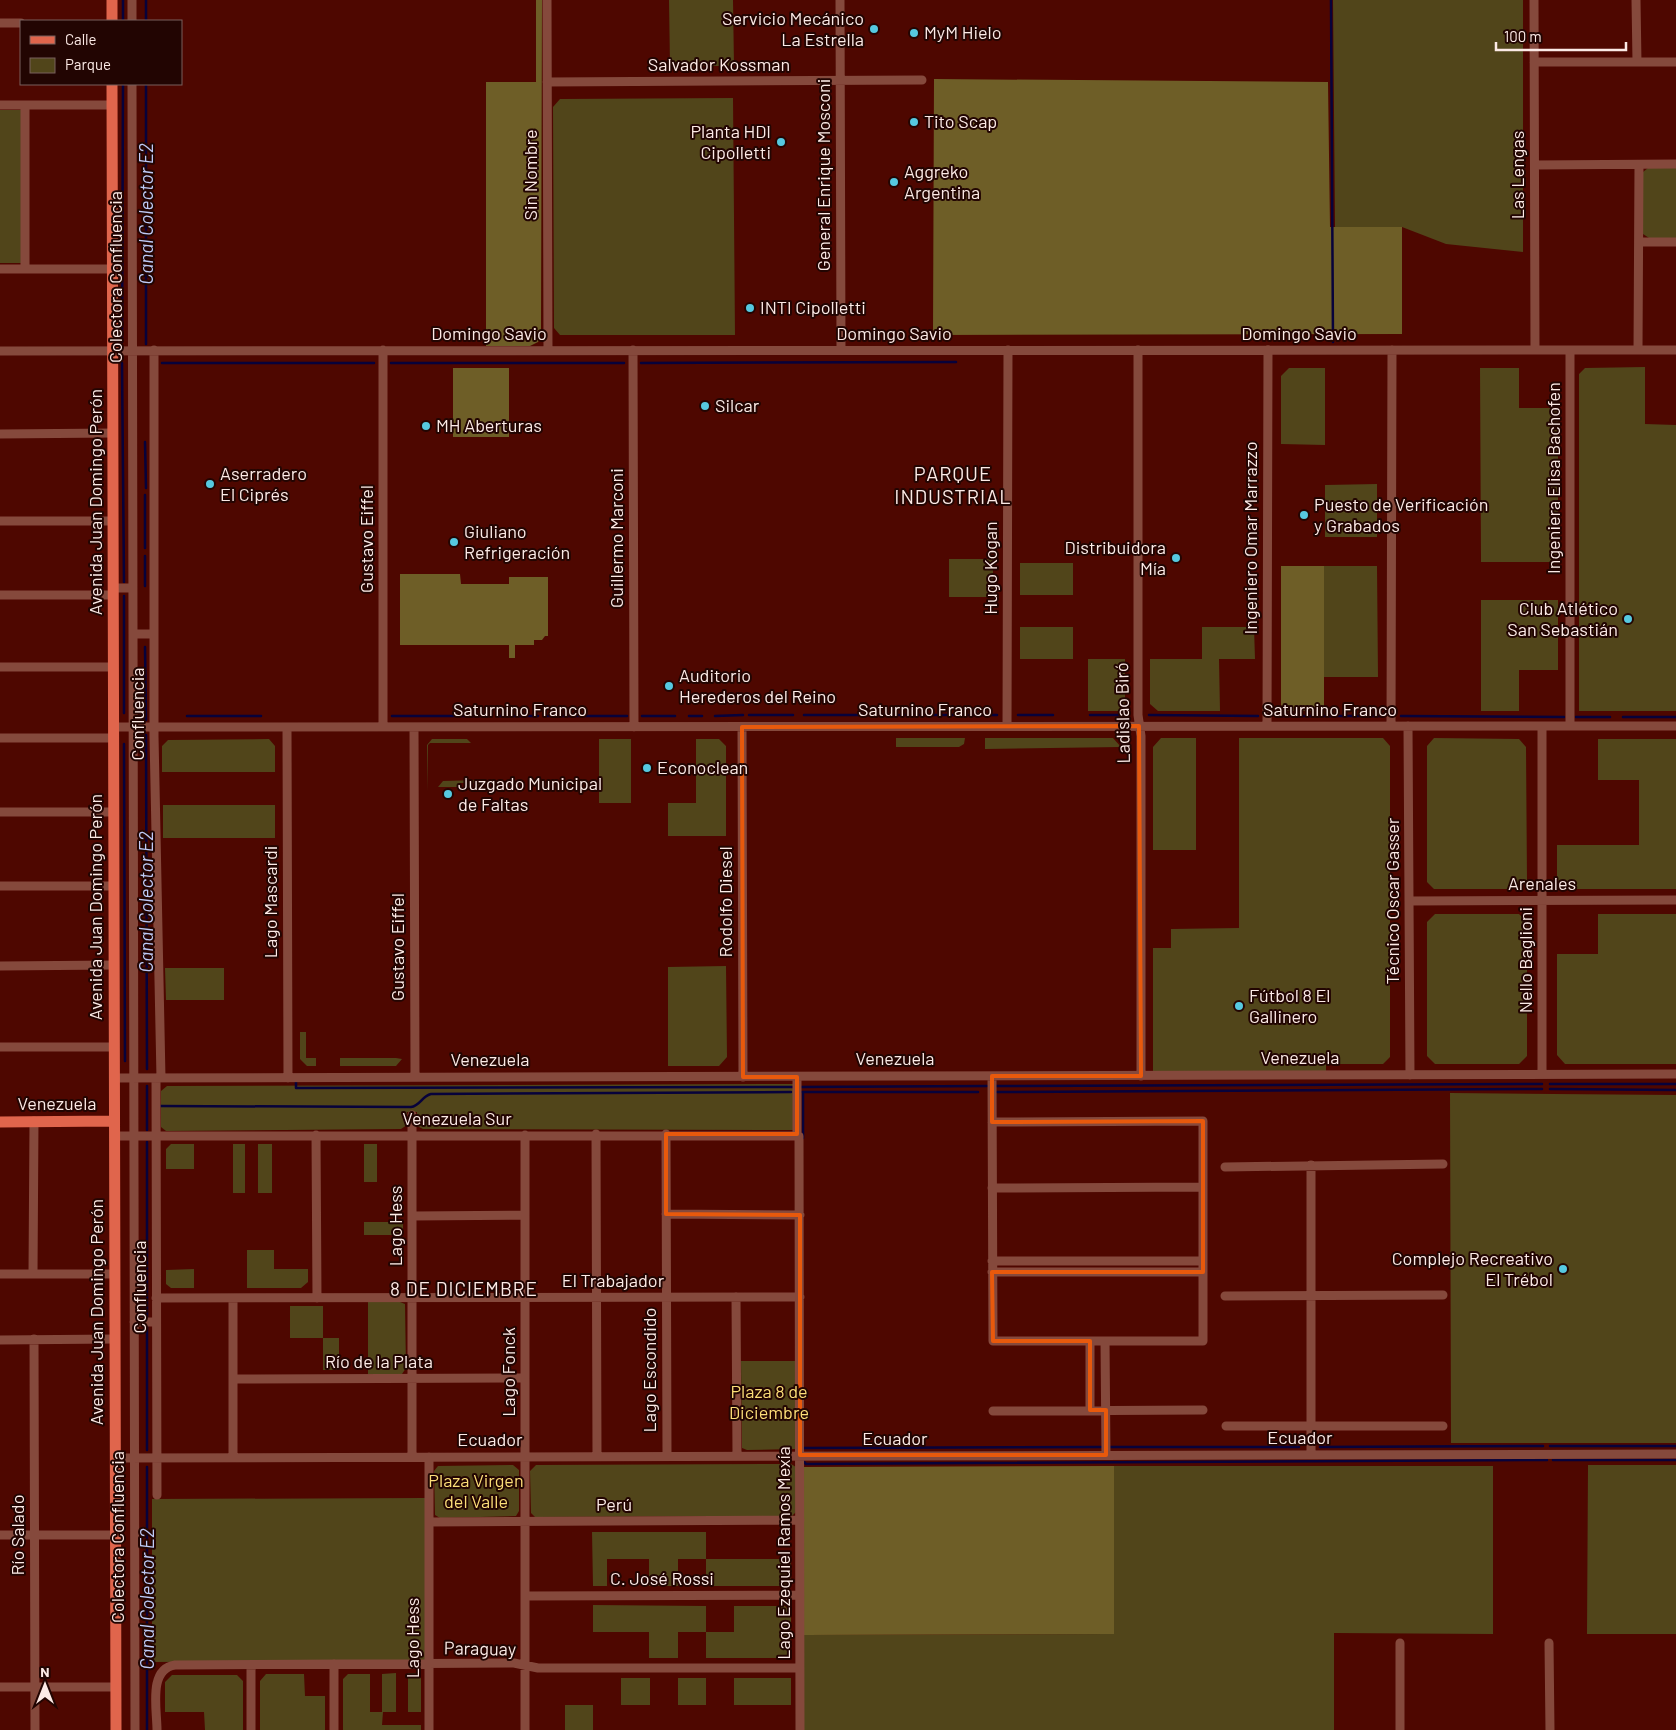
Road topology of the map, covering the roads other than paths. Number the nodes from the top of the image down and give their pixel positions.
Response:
1 (112, 0) edge
2 (132, 0) edge
3 (547, 0) edge
4 (840, 0) edge
5 (1534, 0) edge
6 (1636, 0) edge
7 (112, 20) edge
8 (132, 20) edge
9 (0, 23) edge
10 (20, 23) edge
11 (1534, 62) junction
12 (1637, 62) junction
13 (1676, 62) edge
14 (922, 80) dead end
15 (840, 81) junction
16 (547, 82) junction
17 (112, 85) edge
18 (132, 85) edge
19 (0, 105) edge
20 (25, 105) junction
21 (112, 105) junction
22 (1676, 164) edge
23 (1638, 165) junction
24 (1534, 166) junction
25 (1638, 242) junction
26 (1676, 242) edge
27 (0, 269) edge
28 (25, 269) junction
29 (113, 269) junction
30 (113, 350) junction
31 (133, 350) junction
32 (154, 350) junction
33 (383, 350) junction
34 (548, 350) junction
35 (633, 350) junction
36 (841, 350) junction
37 (1008, 350) junction
38 (1138, 350) junction
39 (1268, 350) junction
40 (1392, 350) junction
41 (1535, 350) junction
42 (1570, 350) junction
43 (1638, 350) junction
44 (1676, 350) edge
45 (0, 351) edge
46 (0, 434) edge
47 (113, 434) junction
48 (113, 521) junction
49 (0, 522) edge
50 (133, 588) junction
51 (113, 592) junction
52 (0, 596) edge
53 (133, 634) junction
54 (154, 634) junction
55 (0, 667) edge
56 (114, 667) junction
57 (634, 726) junction
58 (742, 726) junction
59 (1007, 726) junction
60 (1139, 726) junction
61 (1267, 726) junction
62 (1391, 726) junction
63 (1408, 726) junction
64 (1542, 726) junction
65 (1570, 726) junction
66 (1676, 726) edge
67 (133, 727) junction
68 (154, 727) junction
69 (287, 727) junction
70 (383, 727) junction
71 (414, 727) junction
72 (114, 732) junction
73 (0, 738) edge
74 (0, 812) edge
75 (114, 812) junction
76 (0, 886) edge
77 (114, 886) junction
78 (1676, 900) edge
79 (1409, 901) junction
80 (1542, 901) junction
81 (114, 965) junction
82 (0, 966) edge
83 (0, 1047) edge
84 (114, 1047) junction
85 (1542, 1074) junction
86 (1676, 1074) edge
87 (1410, 1075) junction
88 (797, 1076) junction
89 (992, 1076) junction
90 (1141, 1076) junction
91 (415, 1077) junction
92 (743, 1077) junction
93 (114, 1078) junction
94 (134, 1078) junction
95 (159, 1078) junction
96 (288, 1078) junction
97 (412, 1115) dead end
98 (114, 1121) junction
99 (0, 1122) edge
100 (34, 1122) junction
101 (992, 1122) junction
102 (596, 1134) junction
103 (666, 1134) junction
104 (316, 1135) junction
105 (412, 1135) junction
106 (525, 1135) junction
107 (798, 1135) junction
108 (114, 1136) junction
109 (134, 1136) junction
110 (156, 1136) junction
111 (1443, 1164) dead end
112 (1311, 1165) junction
113 (1225, 1167) dead end
114 (1203, 1187) junction
115 (992, 1188) junction
116 (666, 1214) junction
117 (800, 1214) junction
118 (525, 1215) junction
119 (412, 1216) junction
120 (992, 1261) junction
121 (1203, 1261) junction
122 (992, 1272) junction
123 (1203, 1272) junction
124 (0, 1274) edge
125 (33, 1274) junction
126 (115, 1274) junction
127 (1443, 1295) dead end
128 (1225, 1296) dead end
129 (1311, 1296) junction
130 (525, 1297) junction
131 (596, 1297) junction
132 (666, 1297) junction
133 (736, 1297) junction
134 (800, 1297) junction
135 (156, 1298) junction
136 (233, 1298) junction
137 (317, 1298) junction
138 (412, 1298) junction
139 (134, 1322) junction
140 (156, 1322) junction
141 (0, 1340) edge
142 (34, 1340) junction
143 (115, 1340) junction
144 (1090, 1341) junction
145 (1105, 1341) junction
146 (412, 1378) junction
147 (525, 1378) junction
148 (233, 1379) junction
149 (993, 1410) dead end
150 (1090, 1410) junction
151 (1106, 1410) junction
152 (1202, 1410) dead end
153 (1226, 1426) dead end
154 (1308, 1426) junction
155 (1443, 1426) dead end
156 (1308, 1454) junction
157 (1676, 1454) edge
158 (800, 1455) junction
159 (1106, 1455) junction
160 (525, 1456) junction
161 (597, 1456) junction
162 (666, 1456) junction
163 (737, 1456) junction
164 (412, 1457) junction
165 (429, 1457) junction
166 (115, 1458) junction
167 (134, 1458) junction
168 (157, 1458) junction
169 (233, 1458) junction
170 (157, 1495) dead end
171 (800, 1520) junction
172 (429, 1522) junction
173 (525, 1522) junction
174 (0, 1535) edge
175 (34, 1535) junction
176 (115, 1535) junction
177 (800, 1595) junction
178 (525, 1596) junction
179 (1400, 1643) dead end
180 (1549, 1643) dead end
181 (251, 1664) junction
182 (334, 1664) junction
183 (429, 1664) junction
184 (525, 1666) junction
185 (800, 1668) junction
186 (0, 1687) edge
187 (35, 1687) junction
188 (116, 1687) junction
189 (35, 1730) edge
190 (116, 1730) edge
191 (135, 1730) edge
192 (157, 1730) edge
193 (251, 1730) edge
194 (334, 1730) edge
195 (428, 1730) edge
196 (525, 1730) edge
197 (800, 1730) edge
198 (1400, 1730) edge
199 (1550, 1730) edge

1 - 7 main road
2 - 8 street
3 - 16 street, Sin Nombre
4 - 15 street, General Enrique Mosconi
5 - 11 street, Las Lengas
6 - 12 street
9 - 10 street
11 - 12 street
11 - 24 street, Las Lengas
12 - 13 street
14 - 15 street, Salvador Kossman
15 - 16 street, Salvador Kossman
15 - 36 street, General Enrique Mosconi
16 - 34 street, Sin Nombre
17 - 21 main road, Avenida Juan Domingo Perón
18 - 31 street, Colectora Confluencia
19 - 20 street
20 - 21 street
20 - 28 street
21 - 29 main road, Avenida Juan Domingo Perón
22 - 23 street
23 - 24 street
23 - 25 street
24 - 41 street, Las Lengas
25 - 26 street
25 - 43 street
27 - 28 street
28 - 29 street
29 - 30 main road, Avenida Juan Domingo Perón
30 - 31 street, Domingo Savio
30 - 45 street, Domingo Savio
30 - 47 main road, Avenida Juan Domingo Perón
31 - 32 street, Domingo Savio
31 - 50 street, Colectora Confluencia
32 - 33 street, Domingo Savio
32 - 54 street, Confluencia
33 - 34 street, Domingo Savio
33 - 70 street, Gustavo Eiffel
34 - 35 street, Domingo Savio
35 - 36 street, Domingo Savio
35 - 57 street, Guillermo Marconi
36 - 37 street, Domingo Savio
37 - 38 street, Domingo Savio
37 - 59 street, Hugo Kogan
38 - 39 street, Domingo Savio
38 - 60 street, Ladislao Biró
39 - 40 street, Domingo Savio
39 - 61 street, Ingeniero Omar Marrazzo
40 - 41 street, Domingo Savio
40 - 62 street
41 - 42 street, Domingo Savio
42 - 43 street, Domingo Savio
42 - 65 street, Ingeniera Elisa Bachofen
43 - 44 street, Domingo Savio
46 - 47 street
47 - 48 main road, Avenida Juan Domingo Perón
48 - 49 street
48 - 51 main road, Avenida Juan Domingo Perón
50 - 51 street
50 - 53 street, Colectora Confluencia
51 - 52 street
51 - 56 main road, Avenida Juan Domingo Perón
53 - 54 street
53 - 67 street, Colectora Confluencia
54 - 68 street, Confluencia
55 - 56 street
56 - 72 main road, Avenida Juan Domingo Perón
57 - 58 street, Saturnino Franco
57 - 71 street, Saturnino Franco
58 - 59 street, Saturnino Franco
58 - 92 street, Rodolfo Diesel
59 - 60 street, Saturnino Franco
60 - 61 street, Saturnino Franco
60 - 90 street, Ladislao Biró
61 - 62 street, Saturnino Franco
62 - 63 street, Saturnino Franco
63 - 64 street, Saturnino Franco
63 - 79 street, Técnico Oscar Gasser
64 - 65 street, Saturnino Franco
64 - 80 street, Nello Baglioni
65 - 66 street, Saturnino Franco
67 - 68 street, Saturnino Franco
67 - 72 street, Saturnino Franco
67 - 94 street, Colectora Confluencia
68 - 69 street, Saturnino Franco
68 - 95 street, Confluencia
69 - 70 street, Saturnino Franco
69 - 96 street, Lago Mascardi
70 - 71 street, Saturnino Franco
71 - 91 street, Gustavo Eiffel
72 - 73 street, Saturnino Franco
72 - 75 main road, Avenida Juan Domingo Perón
74 - 75 street
75 - 77 main road, Avenida Juan Domingo Perón
76 - 77 street
77 - 81 main road, Avenida Juan Domingo Perón
78 - 80 street, Arenales
79 - 80 street, Arenales
79 - 87 street, Técnico Oscar Gasser
80 - 85 street, Nello Baglioni
81 - 82 street
81 - 84 main road, Avenida Juan Domingo Perón
83 - 84 street
84 - 93 main road, Avenida Juan Domingo Perón
85 - 86 street, Venezuela
85 - 87 street, Venezuela
87 - 90 street, Venezuela
88 - 89 street, Venezuela
88 - 92 street, Venezuela
88 - 107 street, Lago Ezequiel Ramos Mexía
89 - 90 street, Venezuela
89 - 101 street
91 - 92 street, Venezuela
91 - 96 street, Venezuela
93 - 94 street, Venezuela
93 - 98 main road, Avenida Juan Domingo Perón
94 - 95 street, Venezuela
94 - 109 street, Colectora Confluencia
95 - 96 street, Venezuela
95 - 110 street, Confluencia
97 - 105 street, Lago Hess
98 - 100 main road, Venezuela
98 - 108 main road, Avenida Juan Domingo Perón
99 - 100 main road, Venezuela
100 - 125 street
101 - 114 street
101 - 115 street
102 - 103 street, Venezuela Sur
102 - 106 street, Venezuela Sur
102 - 131 street
103 - 107 street, Venezuela Sur
103 - 116 street, Lago Escondido
104 - 105 street, Venezuela Sur
104 - 110 street, Venezuela Sur
104 - 137 street
105 - 106 street, Venezuela Sur
105 - 119 street, Lago Hess
106 - 118 street, Lago Fonck
107 - 117 street, Lago Ezequiel Ramos Mexía
108 - 109 street, Venezuela Sur
108 - 126 main road, Avenida Juan Domingo Perón
109 - 110 street, Venezuela Sur
109 - 139 street, Colectora Confluencia
110 - 135 street, Confluencia
111 - 112 street
112 - 113 street
112 - 129 street
114 - 115 street
114 - 121 street
115 - 120 street
116 - 117 street
116 - 132 street, Lago Escondido
117 - 134 street, Lago Ezequiel Ramos Mexía
118 - 119 street
118 - 130 street, Lago Fonck
119 - 138 street, Lago Hess
120 - 121 street
120 - 122 street
121 - 123 street
122 - 123 street
122 - 144 street
123 - 145 street
124 - 125 street
125 - 126 street
126 - 143 main road, Avenida Juan Domingo Perón
127 - 129 street
128 - 129 street
129 - 154 street
130 - 131 street, El Trabajador
130 - 138 street, El Trabajador
130 - 147 street, Lago Fonck
131 - 132 street, El Trabajador
131 - 161 street
132 - 133 street, El Trabajador
132 - 162 street, Lago Escondido
133 - 134 street, El Trabajador
133 - 163 street
134 - 158 street, Lago Ezequiel Ramos Mexía
135 - 136 street, El Trabajador
135 - 140 street, Confluencia
136 - 137 street, El Trabajador
136 - 148 street
137 - 138 street, El Trabajador
138 - 146 street, Lago Hess
139 - 140 street
139 - 167 street, Colectora Confluencia
140 - 168 street, Confluencia
141 - 142 street
142 - 143 street
142 - 175 street, Río Salado
143 - 166 main road, Avenida Juan Domingo Perón
144 - 145 street
144 - 150 street
145 - 151 street
146 - 147 street, Río de la Plata
146 - 148 street, Río de la Plata
146 - 164 street, Lago Hess
147 - 160 street, Lago Fonck
148 - 169 street
149 - 150 street
150 - 151 street
151 - 152 street
151 - 159 street
153 - 154 street
154 - 155 street
154 - 156 street
156 - 157 street, Ecuador
156 - 159 street, Ecuador
158 - 159 street, Ecuador
158 - 163 street, Ecuador
158 - 171 street, Lago Ezequiel Ramos Mexía
160 - 161 street, Ecuador
160 - 165 street, Ecuador
160 - 173 street, Lago Fonck
161 - 162 street, Ecuador
162 - 163 street, Ecuador
164 - 165 street, Ecuador
164 - 169 street, Ecuador
165 - 172 street, Lago Hess
166 - 167 street, Ecuador
166 - 176 main road, Avenida Juan Domingo Perón
167 - 168 street, Ecuador
167 - 191 street, Colectora Confluencia
168 - 169 street, Ecuador
168 - 170 street, Confluencia
171 - 173 street, Perú
171 - 177 street, Lago Ezequiel Ramos Mexía
172 - 173 street, Perú
172 - 183 street, Lago Hess
173 - 178 street, Lago Fonck
174 - 175 street
175 - 176 street
175 - 187 street, Río Salado
176 - 188 main road, Avenida Juan Domingo Perón
177 - 178 street, C. José Rossi
177 - 185 street, Lago Ezequiel Ramos Mexía
178 - 184 street, Lago Fonck
179 - 198 street
180 - 199 street
181 - 182 street, Paraguay
181 - 192 street, Paraguay
181 - 193 street
182 - 183 street, Paraguay
182 - 194 street
183 - 184 street, Paraguay
183 - 195 street, Lago Hess
184 - 185 street, Paraguay
184 - 196 street, Lago Fonck
185 - 197 street, Lago Ezequiel Ramos Mexía
186 - 187 street
187 - 188 street
187 - 189 street, Río Salado
188 - 190 main road, Avenida Juan Domingo Perón

